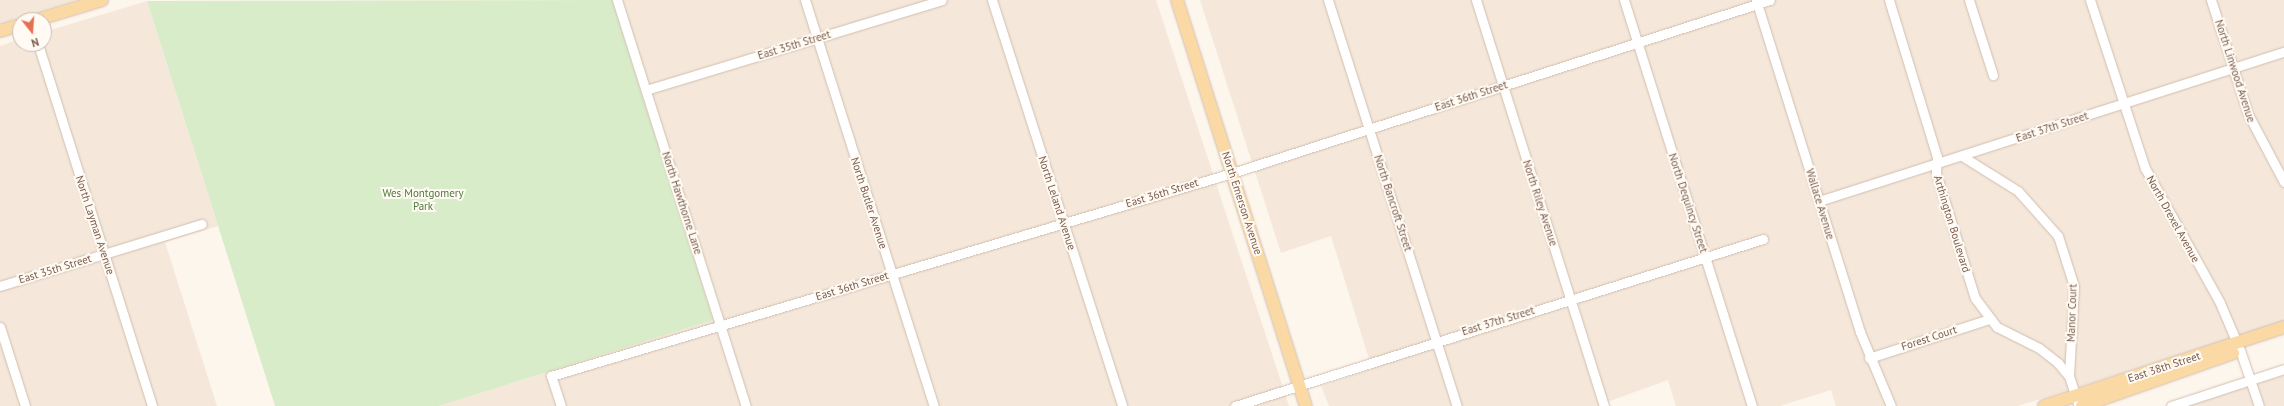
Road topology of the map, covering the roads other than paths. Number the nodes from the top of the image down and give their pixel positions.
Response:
1 (102, 0) edge
2 (618, 0) edge
3 (805, 0) edge
4 (942, 0) edge
5 (992, 0) edge
6 (1177, 0) edge
7 (1328, 0) edge
8 (1476, 0) edge
9 (1624, 0) edge
10 (1770, 0) edge
11 (1889, 0) edge
12 (1969, 0) edge
13 (2090, 0) edge
14 (2211, 0) edge
15 (1757, 2) edge
16 (52, 15) edge
17 (12, 27) edge
18 (0, 31) edge
19 (817, 38) junction
20 (1637, 42) junction
21 (41, 52) edge
22 (2284, 52) edge
23 (2232, 68) junction
24 (1992, 75) dead end
25 (1503, 86) junction
26 (646, 90) junction
27 (2123, 104) junction
28 (1369, 129) junction
29 (1962, 156) junction
30 (1937, 164) junction
31 (1232, 173) junction
32 (2284, 182) edge
33 (1819, 201) junction
34 (1063, 223) junction
35 (202, 224) dead end
36 (1763, 239) dead end
37 (105, 254) junction
38 (1705, 257) junction
39 (892, 274) junction
40 (0, 286) edge
41 (1571, 299) junction
42 (1989, 319) junction
43 (720, 325) junction
44 (0, 327) edge
45 (2284, 327) edge
46 (2284, 336) edge
47 (1436, 341) junction
48 (2238, 347) junction
49 (1869, 358) junction
50 (2284, 369) edge
51 (2069, 376) junction
52 (2251, 380) junction
53 (1299, 387) junction
54 (2079, 403) edge
55 (25, 406) edge
56 (152, 406) edge
57 (561, 406) edge
58 (746, 406) edge
59 (934, 406) edge
60 (1122, 406) edge
61 (1235, 406) edge
62 (1306, 406) edge
63 (1457, 406) edge
64 (1604, 406) edge
65 (1752, 406) edge
66 (1891, 406) edge
67 (2044, 406) edge
68 (2171, 406) edge
69 (2259, 406) edge

1 - 16 main road
2 - 26 street, North Hawthorne Lane
3 - 19 street, North Butler Avenue
4 - 19 street, East 35th Street
5 - 34 street, North Leland Avenue
6 - 31 main road, North Emerson Avenue
7 - 28 street, North Bancroft Street
8 - 25 street, North Riley Avenue
9 - 20 street, North Dequincy Street
10 - 15 street, East 36th Street
11 - 30 street, Arthington Boulevard
12 - 24 street
13 - 27 street, North Drexel Avenue
14 - 23 street, North Linwood Avenue
15 - 20 street, East 36th Street
15 - 33 street, Wallace Avenue
17 - 18 main road
19 - 26 street, East 35th Street
19 - 39 street, North Butler Avenue
20 - 25 street, East 36th Street
20 - 38 street, North Dequincy Street
21 - 37 street, North Layman Avenue
22 - 23 street, East 37th Street
23 - 27 street, East 37th Street
23 - 32 street, North Linwood Avenue
25 - 28 street, East 36th Street
25 - 41 street, North Riley Avenue
26 - 43 street, North Hawthorne Lane
27 - 29 street, East 37th Street
27 - 48 street, North Drexel Avenue
28 - 31 street, East 36th Street
28 - 47 street, North Bancroft Street
29 - 30 street, East 37th Street
29 - 51 street, Manor Court
30 - 33 street, East 37th Street
30 - 42 street, Arthington Boulevard
31 - 34 street, East 36th Street
31 - 53 main road, North Emerson Avenue
33 - 49 street, Wallace Avenue
34 - 39 street, East 36th Street
34 - 60 street, North Leland Avenue
35 - 37 street, East 35th Street
36 - 38 street, East 37th Street
37 - 40 street, East 35th Street
37 - 56 street, North Layman Avenue
38 - 41 street, East 37th Street
38 - 65 street, North Dequincy Street
39 - 43 street, East 36th Street
39 - 59 street, North Butler Avenue
41 - 47 street, East 37th Street
41 - 64 street, North Riley Avenue
42 - 49 street, Forest Court
42 - 51 street, Arthington Boulevard
43 - 57 street, East 36th Street
43 - 58 street, North Hawthorne Lane
44 - 55 street
45 - 48 main road, East 38th Street
46 - 48 main road, East 38th Street
47 - 53 street, East 37th Street
47 - 63 street, North Bancroft Street
48 - 52 street, North Drexel Avenue
48 - 54 main road, East 38th Street
49 - 66 street, Wallace Avenue
50 - 52 street
51 - 54 street, Arthington Boulevard
52 - 68 street
52 - 69 street, North Drexel Avenue
53 - 61 street, East 37th Street
53 - 62 main road, North Emerson Avenue
54 - 67 main road, East 38th Street

